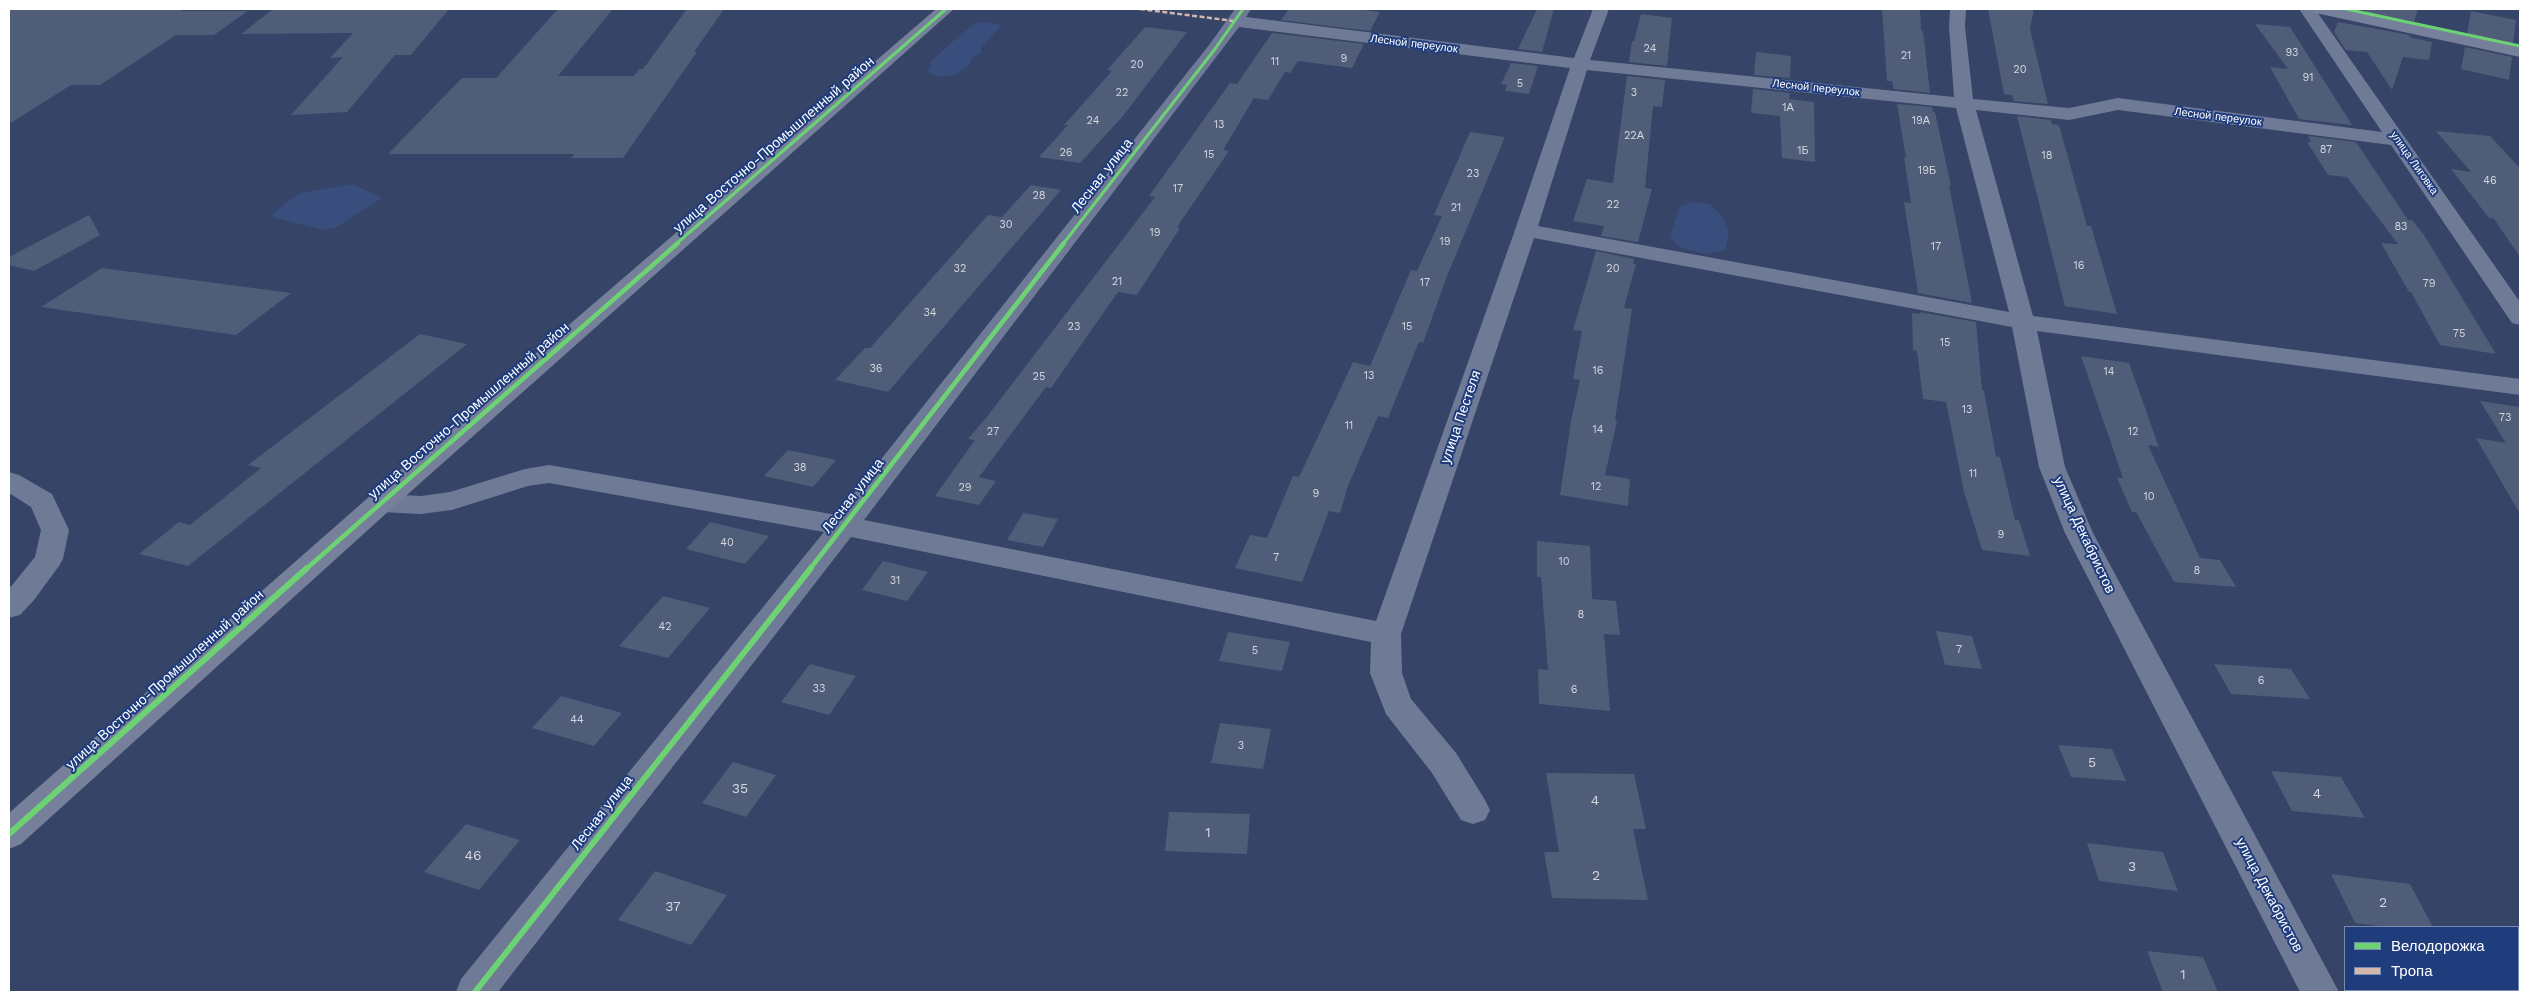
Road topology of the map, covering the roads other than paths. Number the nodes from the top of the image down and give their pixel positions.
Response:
1 (946, 9) edge
2 (1601, 9) edge
3 (1958, 9) edge
4 (2307, 9) edge
5 (2320, 9) edge
6 (1239, 15) edge
7 (2520, 52) edge
8 (1580, 64) junction
9 (1964, 102) junction
10 (2398, 140) junction
11 (1526, 230) junction
12 (2520, 318) edge
13 (2023, 322) junction
14 (2520, 387) edge
15 (9, 481) edge
16 (380, 503) junction
17 (844, 526) junction
18 (9, 607) edge
19 (1386, 634) junction
20 (1473, 810) dead end
21 (9, 834) edge
22 (475, 992) edge
23 (2320, 992) edge

1 - 16 street, улица Восточно-Промышленный район
2 - 8 street, улица Пестеля
3 - 9 street, улица Декабристов
4 - 10 street, улица Лиговка
5 - 7 street
6 - 8 street, Лесной переулок
6 - 17 street, Лесная улица
8 - 9 street, Лесной переулок
8 - 11 street, улица Пестеля
9 - 10 street, Лесной переулок
9 - 13 street, улица Декабристов
10 - 12 street, улица Лиговка
11 - 13 street
11 - 19 street, улица Пестеля
13 - 14 street
13 - 23 street, улица Декабристов
15 - 18 street
16 - 17 street
16 - 21 street, улица Восточно-Промышленный район
17 - 19 street
17 - 22 street, Лесная улица
19 - 20 street, улица Пестеля

